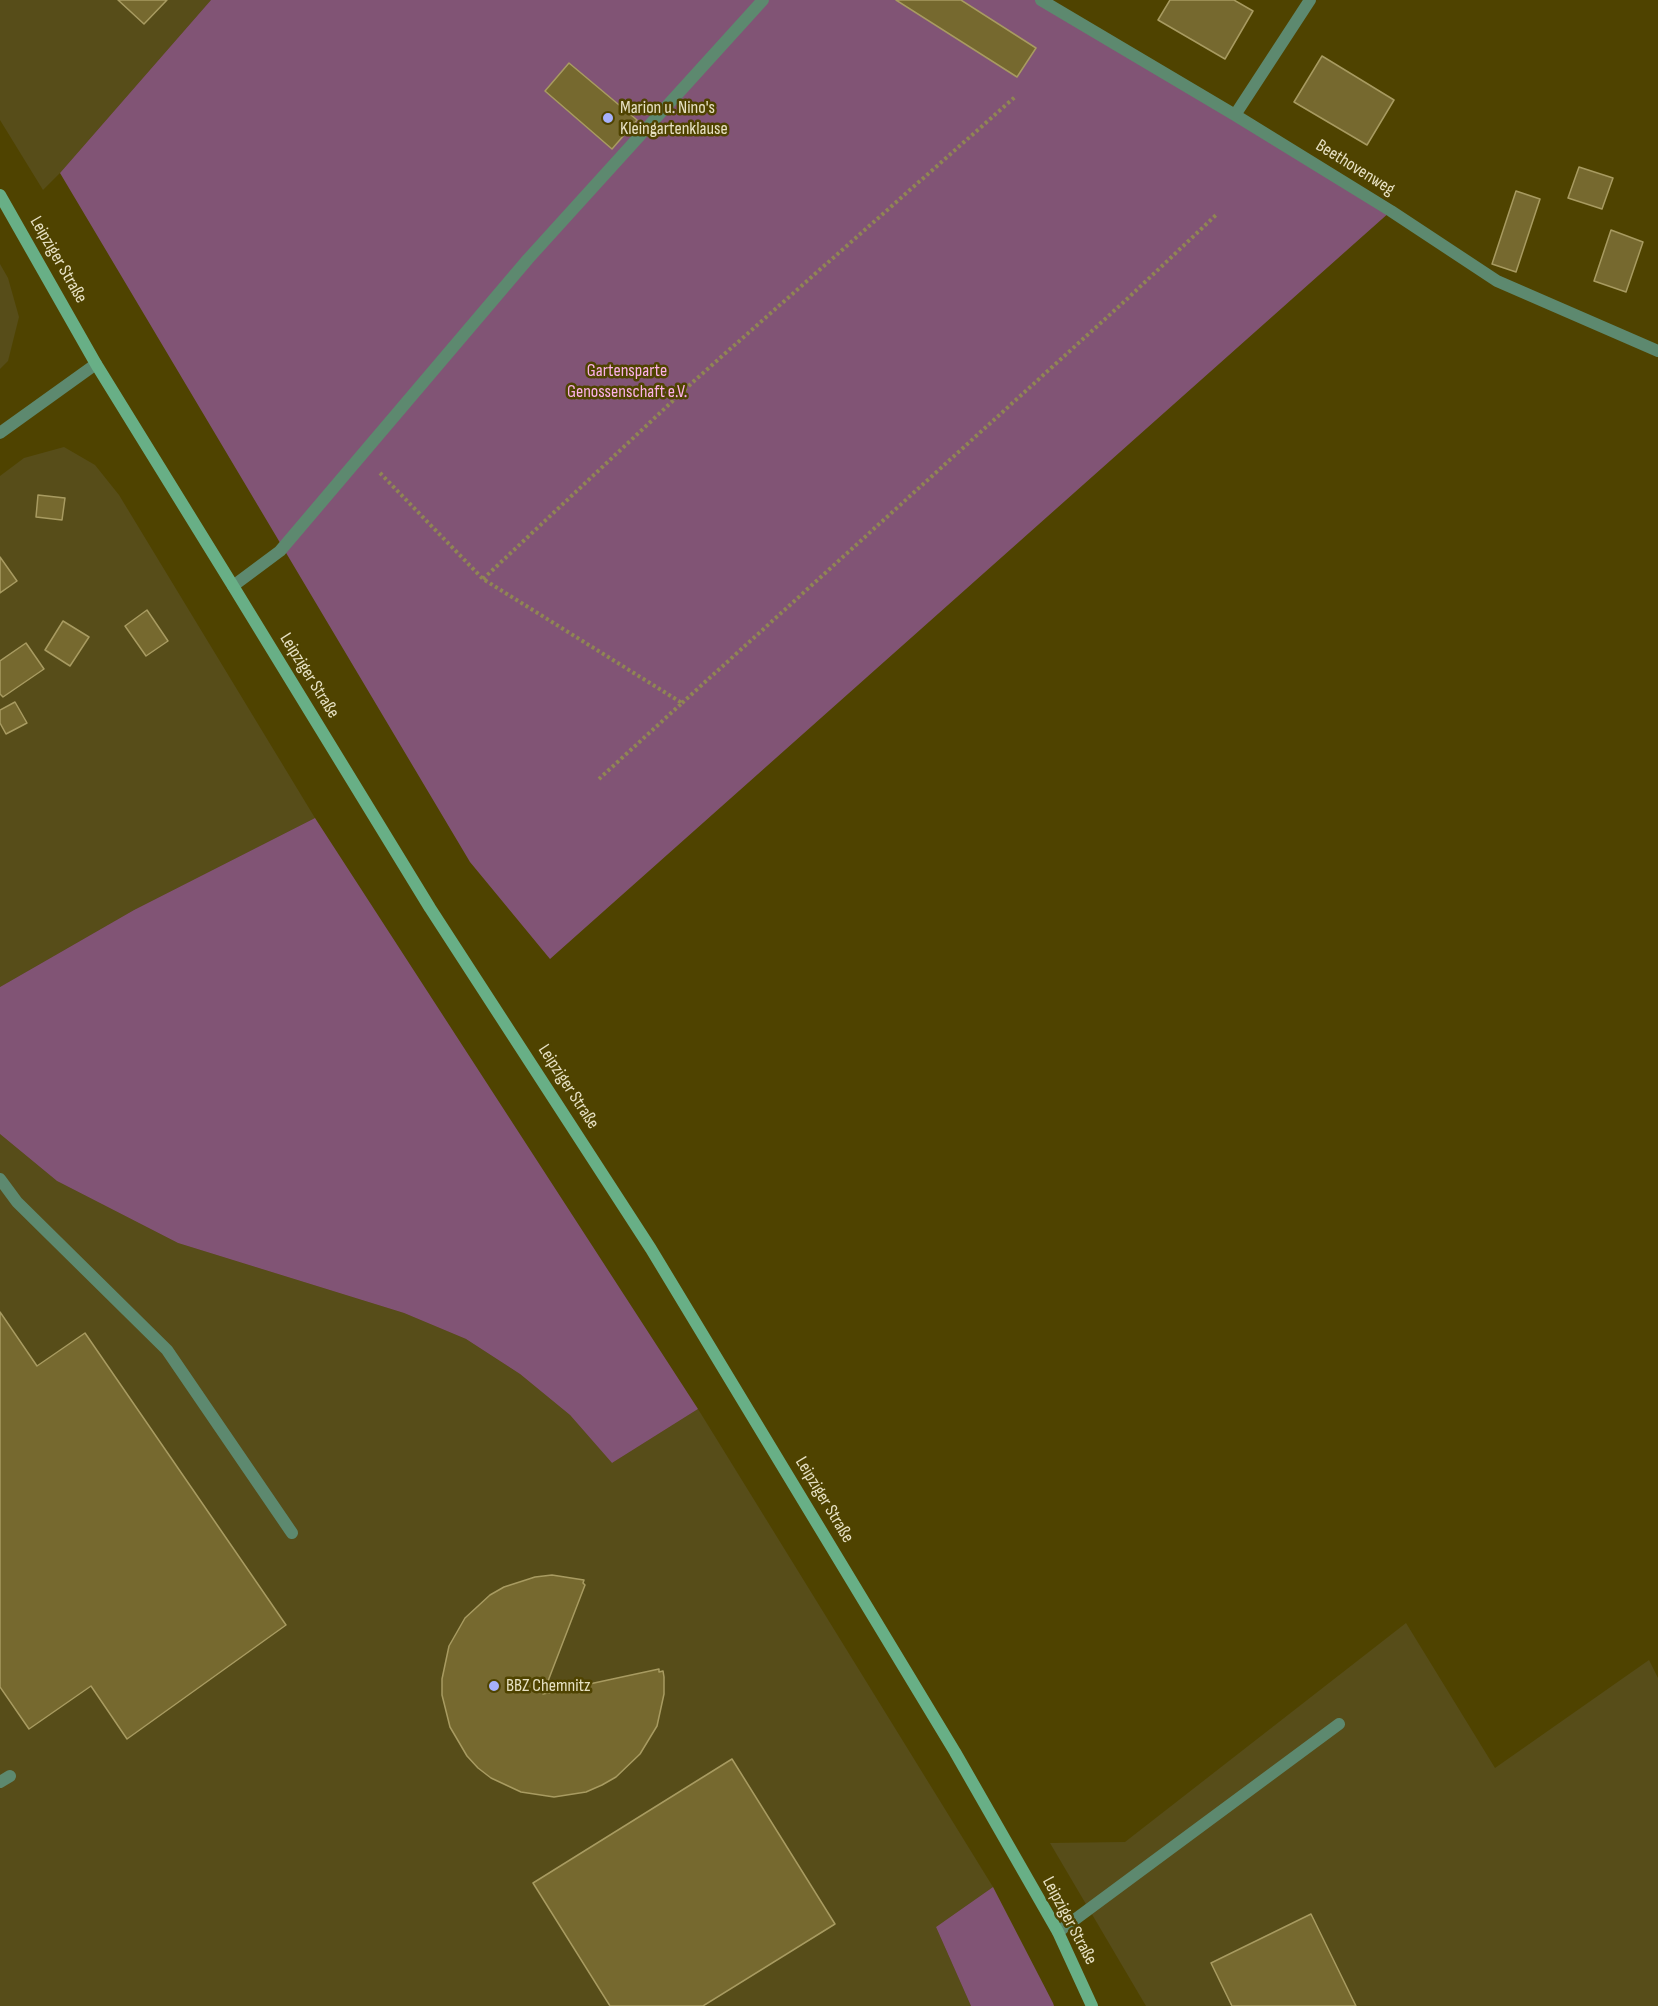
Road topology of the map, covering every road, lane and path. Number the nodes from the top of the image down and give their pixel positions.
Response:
1 (763, 0) edge
2 (1041, 0) edge
3 (1310, 0) edge
4 (1015, 97) dead end
5 (1234, 115) junction
6 (0, 195) edge
7 (1216, 215) dead end
8 (1658, 351) edge
9 (96, 364) junction
10 (0, 433) edge
11 (362, 455) junction
12 (483, 579) junction
13 (233, 586) junction
14 (682, 703) junction
15 (599, 779) dead end
16 (0, 1179) edge
17 (292, 1533) dead end
18 (1339, 1724) dead end
19 (1058, 1932) junction
20 (1092, 2006) edge

1 - 11 street
2 - 5 street, Beethovenweg
3 - 5 street
4 - 12 path
5 - 8 street, Beethovenweg
6 - 9 main road, Leipziger Straße
7 - 14 path
9 - 10 street
9 - 13 main road, Leipziger Straße
11 - 12 path
11 - 13 street
12 - 14 path
13 - 19 main road, Leipziger Straße
14 - 15 path
16 - 17 street
18 - 19 street
19 - 20 main road, Leipziger Straße

